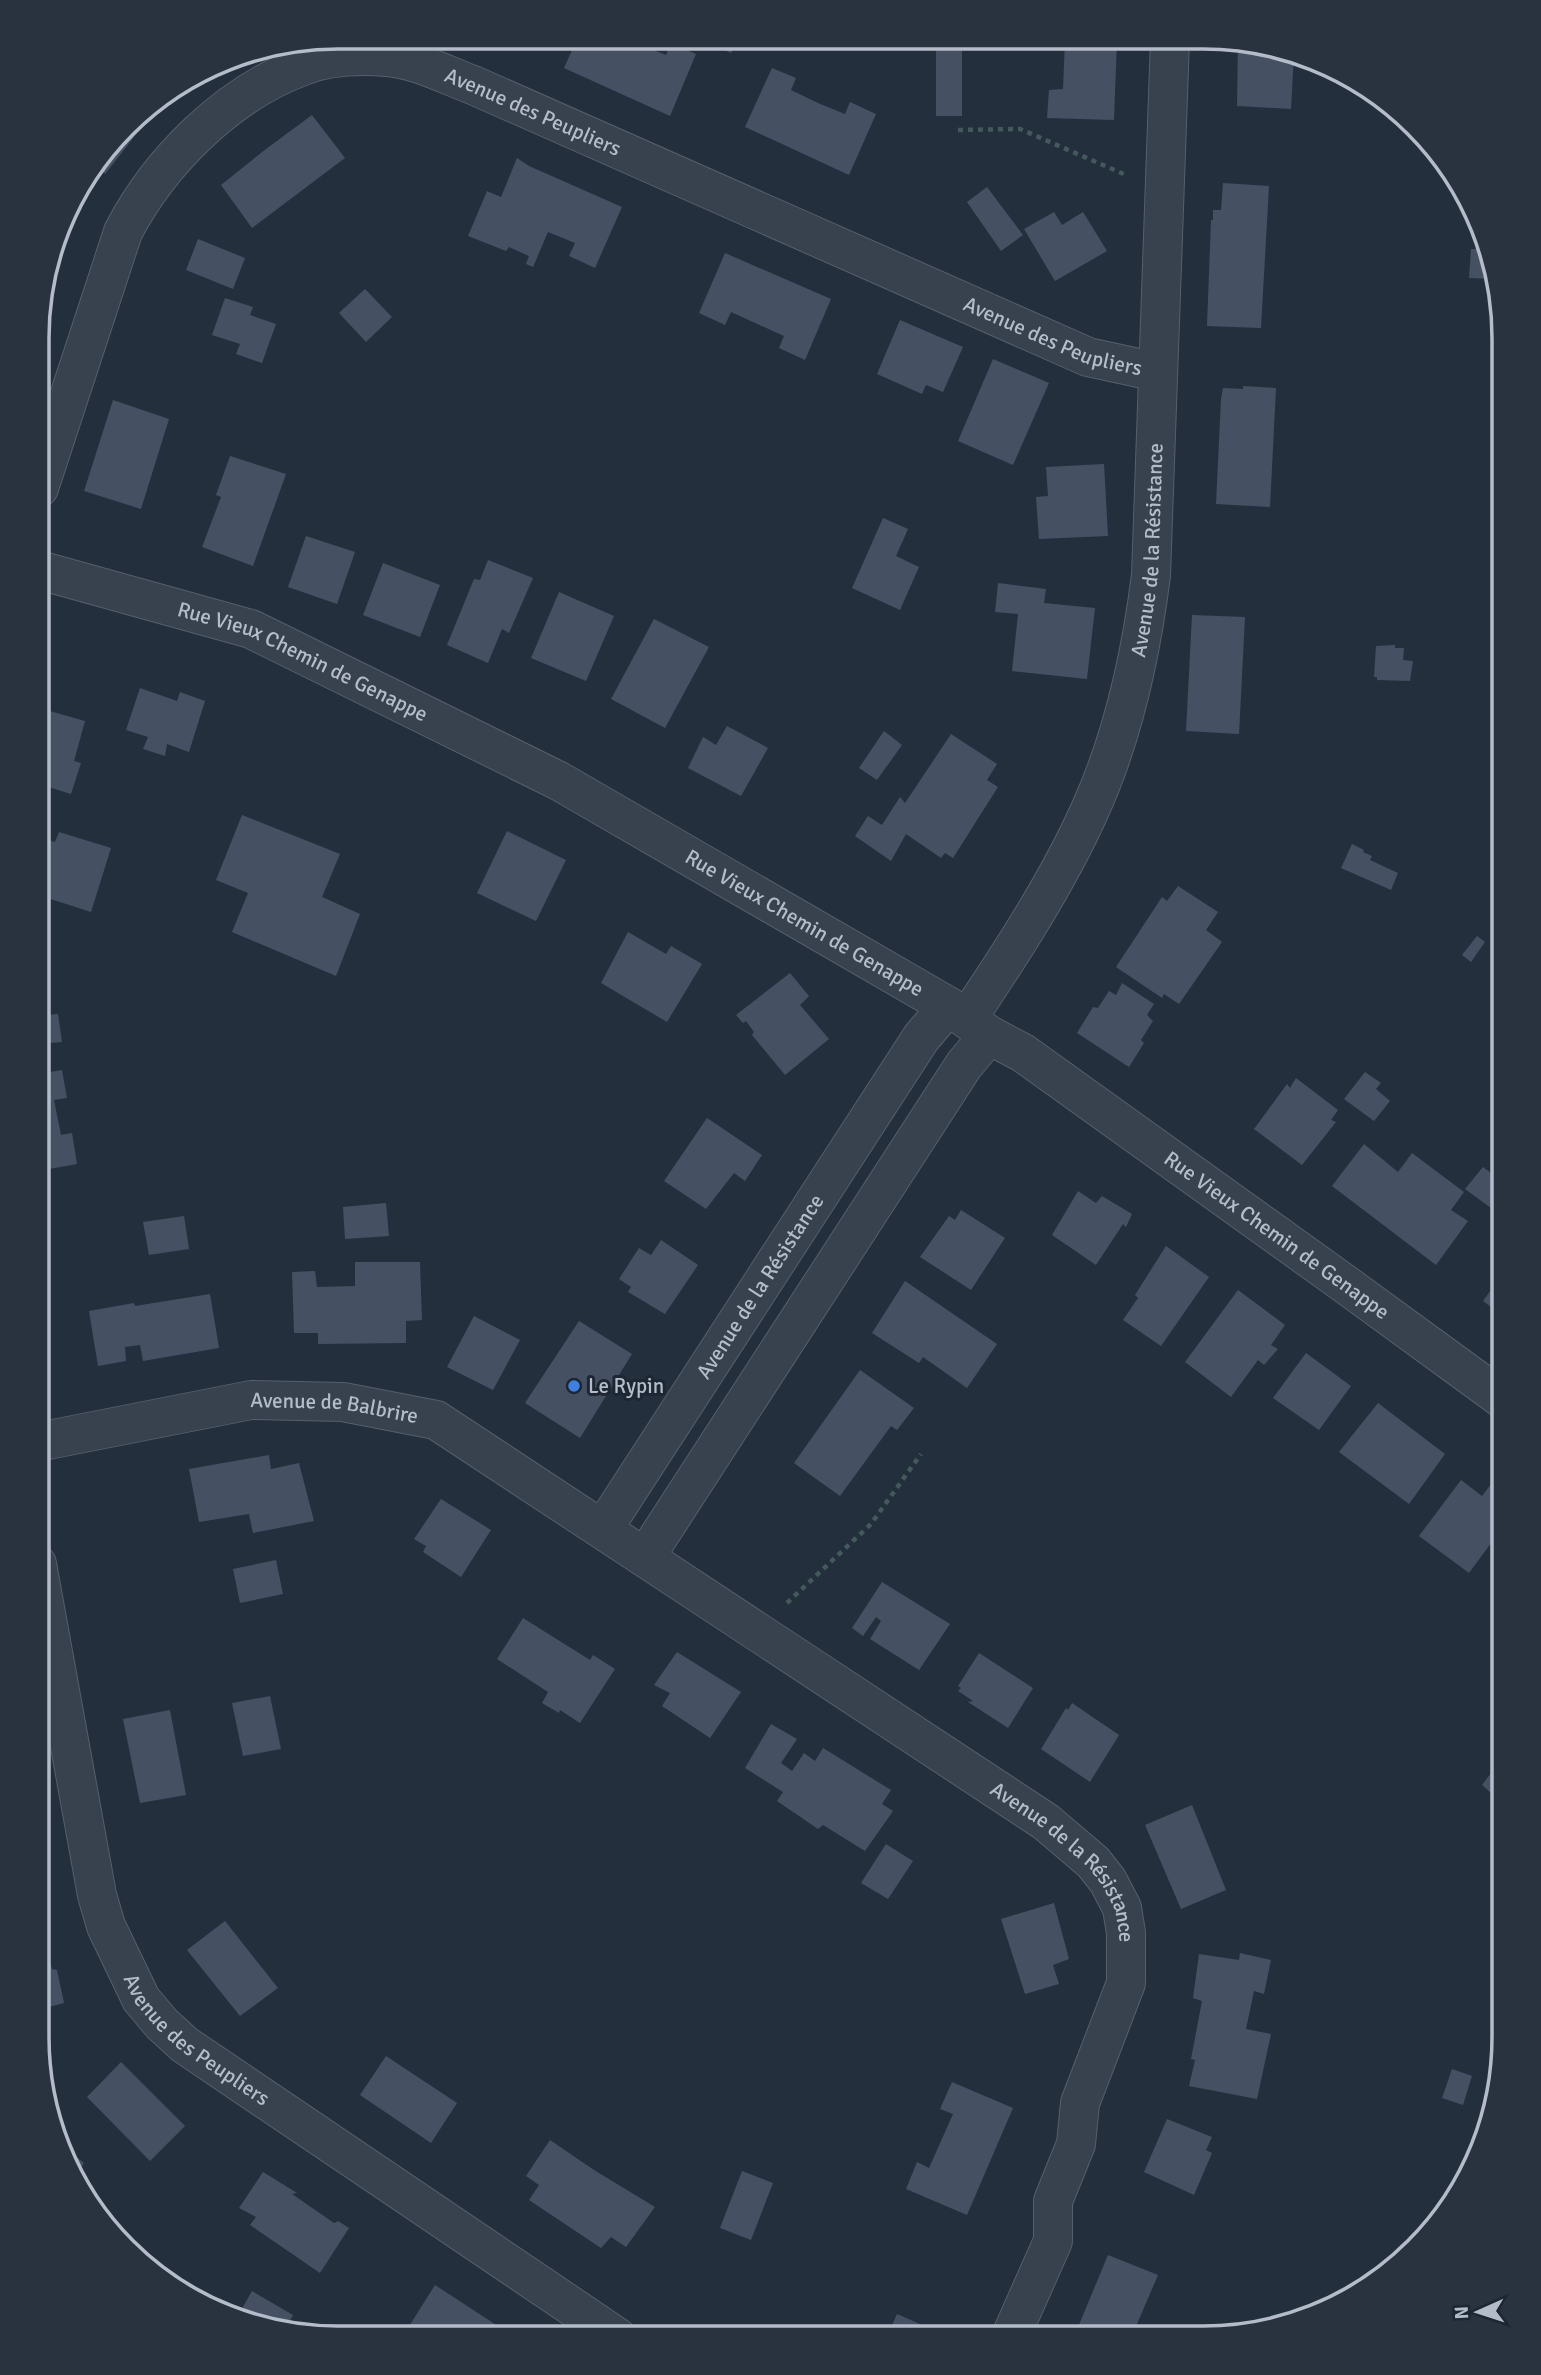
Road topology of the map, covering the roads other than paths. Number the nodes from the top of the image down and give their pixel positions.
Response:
1 (1170, 49) edge
2 (1157, 372) junction
3 (49, 458) edge
4 (49, 573) edge
5 (968, 1020) junction
6 (778, 1257) junction
7 (819, 1287) junction
8 (1492, 1391) edge
9 (49, 1440) edge
10 (603, 1529) junction
11 (646, 1556) junction
12 (49, 1630) edge
13 (601, 2326) edge
14 (1015, 2326) edge

1 - 2 street, Avenue de la Résistance
2 - 3 street, Avenue des Peupliers
2 - 5 street, Avenue de la Résistance
4 - 5 street, Rue Vieux Chemin de Genappe
5 - 6 street, Avenue de la Résistance
5 - 7 street, Avenue de la Résistance
5 - 8 street, Rue Vieux Chemin de Genappe
6 - 7 street
6 - 10 street, Avenue de la Résistance
7 - 11 street, Avenue de la Résistance
9 - 10 street, Avenue de Balbrire
10 - 11 street, Avenue de la Résistance
11 - 14 street, Avenue de la Résistance
12 - 13 street, Avenue des Peupliers

